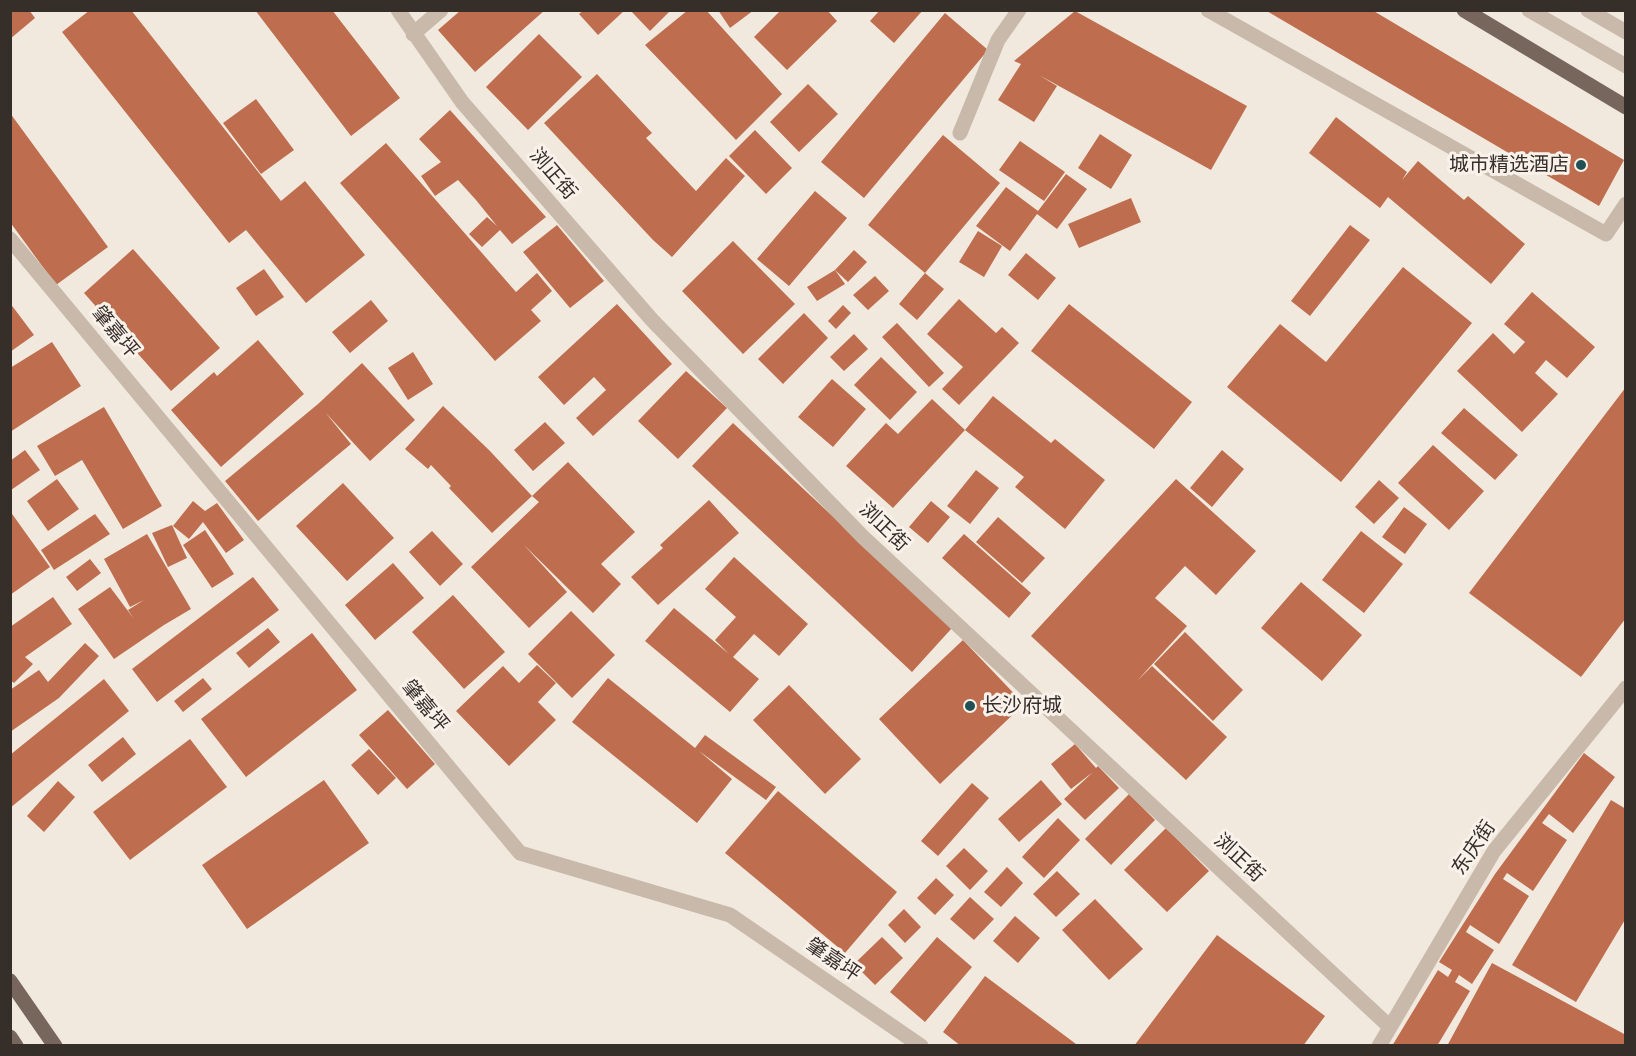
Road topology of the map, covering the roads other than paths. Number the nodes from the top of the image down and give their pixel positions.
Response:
1 (398, 10) edge
2 (441, 10) edge
3 (1019, 10) edge
4 (1208, 10) edge
5 (1464, 10) edge
6 (1529, 10) edge
7 (1588, 10) edge
8 (1626, 32) edge
9 (413, 34) junction
10 (1626, 66) edge
11 (1626, 107) edge
12 (960, 133) dead end
13 (1626, 204) edge
14 (10, 239) edge
15 (1626, 688) edge
16 (10, 981) edge
17 (1390, 1027) junction
18 (10, 1037) edge
19 (16, 1046) edge
20 (55, 1046) edge
21 (921, 1046) edge
22 (1379, 1046) edge

1 - 9 street, 浏正街
2 - 9 street
3 - 12 street
4 - 13 street
5 - 11 main road
6 - 10 street
7 - 8 street
9 - 17 street, 浏正街
14 - 21 street, 肇嘉坪
15 - 17 street, 东庆街
16 - 20 main road
17 - 22 street, 东庆街
18 - 19 main road

